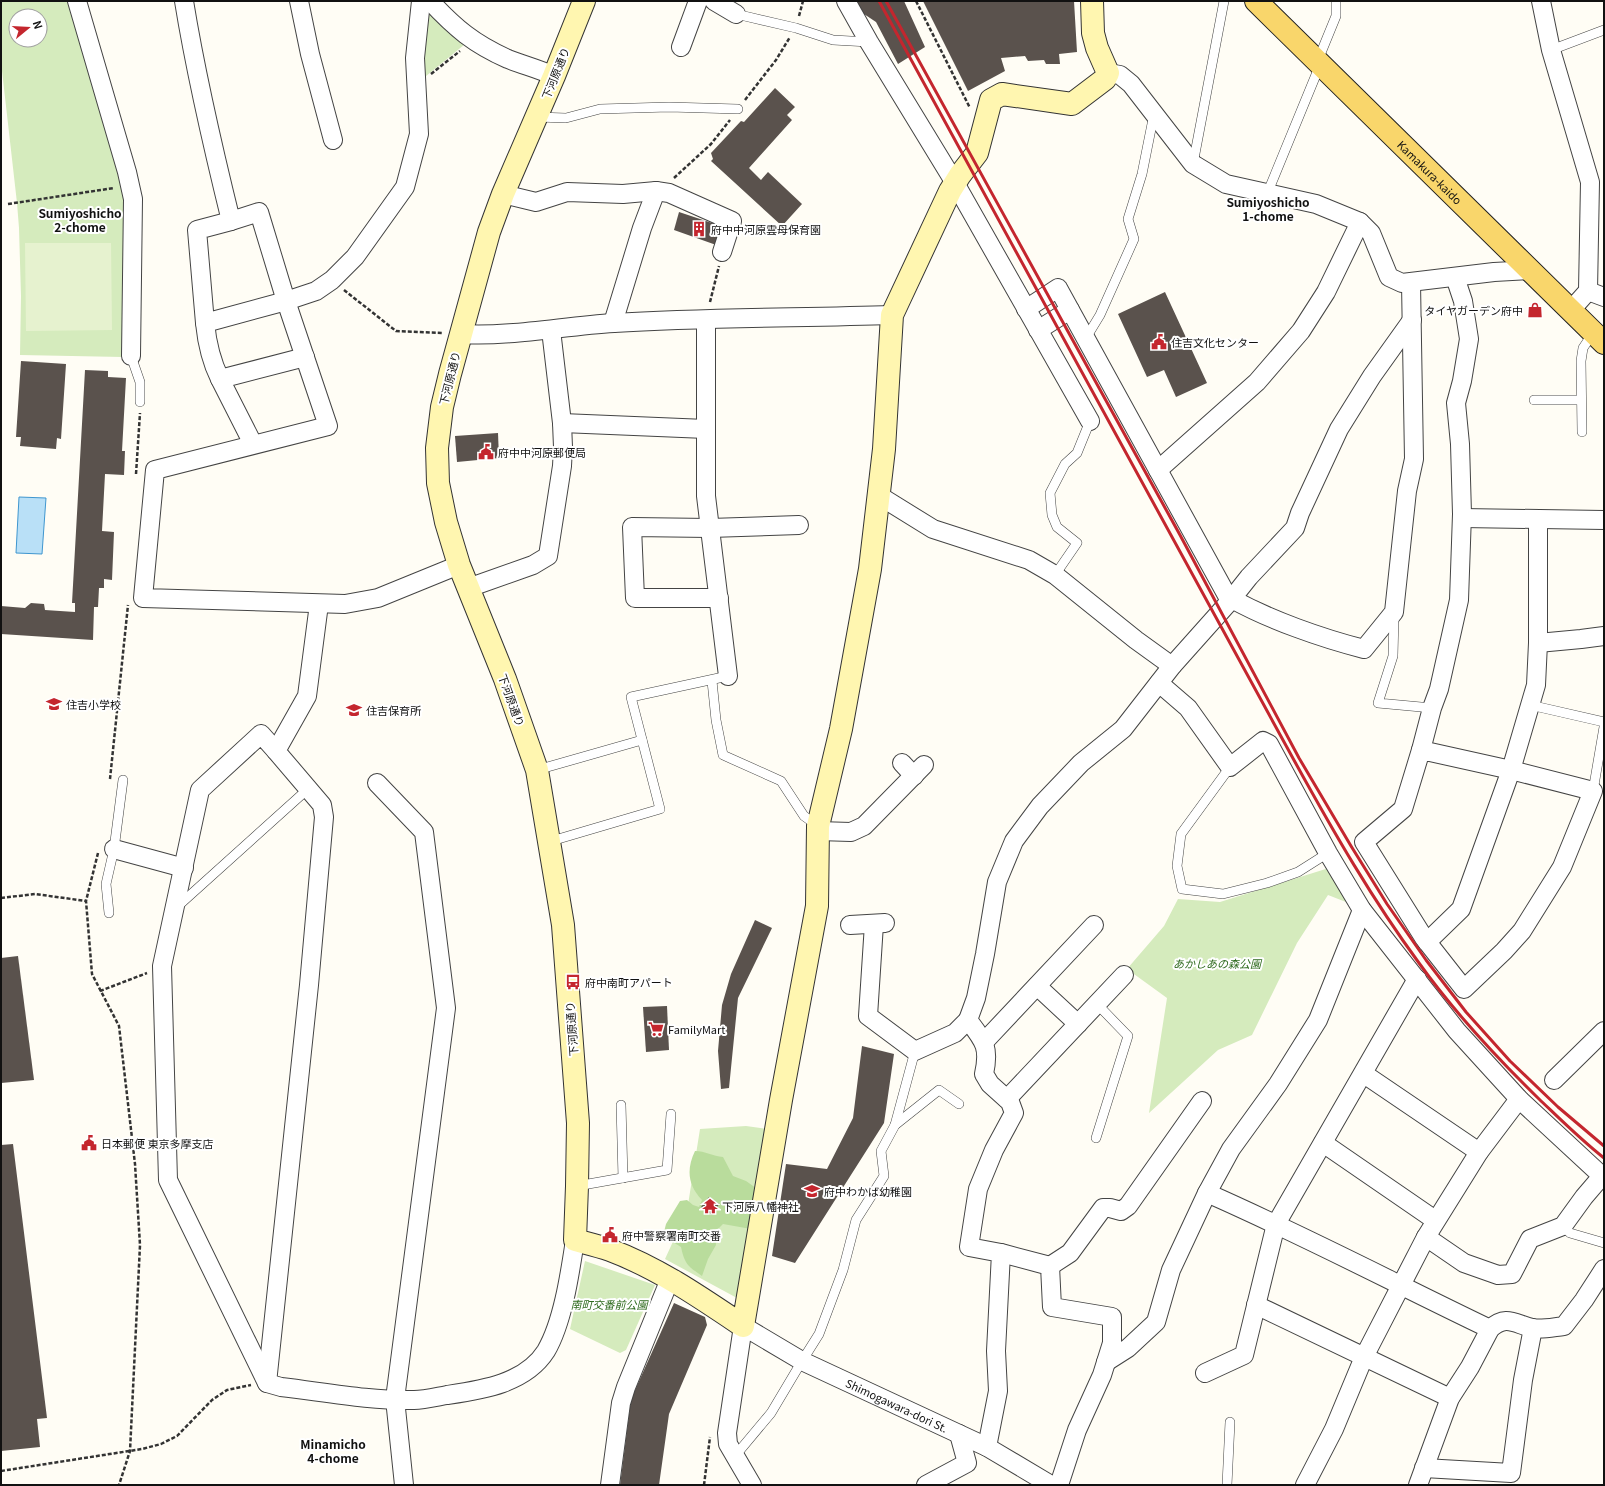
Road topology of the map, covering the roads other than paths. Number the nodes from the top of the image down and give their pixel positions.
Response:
1 (77, 1) edge
2 (184, 1) edge
3 (299, 1) edge
4 (421, 1) edge
5 (430, 1) edge
6 (584, 1) edge
7 (698, 1) edge
8 (714, 1) edge
9 (846, 1) edge
10 (1092, 1) edge
11 (1224, 1) edge
12 (1256, 1) edge
13 (1336, 1) edge
14 (1541, 1) edge
15 (736, 14) joint
16 (1604, 30) edge
17 (869, 42) junction
18 (681, 47) dead end
19 (1551, 50) junction
20 (1319, 62) junction
21 (1108, 73) junction
22 (554, 76) junction
23 (738, 109) dead end
24 (1154, 114) junction
25 (537, 117) junction
26 (333, 140) dead end
27 (1193, 164) junction
28 (1597, 179) edge
29 (956, 183) junction
30 (656, 191) junction
31 (503, 194) junction
32 (1267, 194) junction
33 (231, 221) junction
34 (1360, 222) junction
35 (722, 252) road end
36 (1529, 270) junction
37 (1455, 277) junction
38 (1411, 283) junction
39 (1596, 294) edge
40 (286, 301) junction
41 (1026, 309) junction
42 (1070, 310) junction
43 (1571, 310) junction
44 (892, 315) junction
45 (706, 320) junction
46 (1412, 320) junction
47 (205, 322) junction
48 (613, 323) junction
49 (551, 330) junction
50 (1038, 330) junction
51 (460, 334) junction
52 (1086, 338) junction
53 (1599, 338) edge
54 (131, 356) joint
55 (305, 357) junction
56 (220, 379) junction
57 (1534, 400) dead end
58 (1581, 400) junction
59 (140, 402) road end
60 (1090, 421) joint
61 (562, 423) junction
62 (706, 430) junction
63 (1582, 432) dead end
64 (253, 444) junction
65 (1158, 470) junction
66 (878, 496) junction
67 (1462, 518) junction
68 (1538, 519) junction
69 (1604, 520) edge
70 (799, 525) dead end
71 (710, 528) junction
72 (460, 565) junction
73 (1055, 575) junction
74 (468, 588) junction
75 (719, 598) junction
76 (1231, 600) junction
77 (319, 604) junction
78 (1394, 612) junction
79 (1604, 636) edge
80 (1538, 643) junction
81 (1172, 666) junction
82 (720, 678) junction
83 (1158, 683) junction
84 (1530, 705) junction
85 (1432, 708) junction
86 (1604, 722) edge
87 (1604, 727) edge
88 (642, 740) junction
89 (1421, 750) junction
90 (276, 751) junction
91 (1230, 767) junction
92 (913, 768) dead end
93 (537, 770) junction
94 (1511, 770) junction
95 (123, 780) dead end
96 (377, 783) dead end
97 (309, 788) junction
98 (1598, 792) edge
99 (818, 829) junction
100 (548, 842) junction
101 (107, 848) junction
102 (1328, 853) junction
103 (184, 868) junction
104 (175, 909) junction
105 (1362, 910) junction
106 (109, 913) dead end
107 (850, 925) dead end
108 (1094, 925) dead end
109 (1427, 942) junction
110 (1124, 975) dead end
111 (1417, 979) junction
112 (1037, 986) junction
113 (1097, 1004) junction
114 (968, 1020) junction
115 (1078, 1024) junction
116 (1604, 1031) edge
117 (984, 1042) junction
118 (915, 1051) junction
119 (1364, 1074) junction
120 (1554, 1080) dead end
121 (1007, 1099) junction
122 (1519, 1099) junction
123 (1202, 1101) dead end
124 (959, 1104) dead end
125 (621, 1105) dead end
126 (671, 1114) dead end
127 (895, 1124) junction
128 (1096, 1138) dead end
129 (1323, 1143) junction
130 (1479, 1152) junction
131 (623, 1178) junction
132 (577, 1186) junction
133 (1207, 1193) junction
134 (1435, 1220) junction
135 (1276, 1224) junction
136 (1563, 1226) junction
137 (1426, 1237) junction
138 (575, 1240) junction
139 (1604, 1243) edge
140 (1001, 1253) junction
141 (1050, 1266) junction
142 (1604, 1269) edge
143 (670, 1279) junction
144 (1400, 1286) junction
145 (1256, 1305) junction
146 (743, 1326) junction
147 (1533, 1328) junction
148 (1490, 1329) junction
149 (1364, 1357) junction
150 (802, 1360) junction
151 (1106, 1362) junction
152 (1205, 1373) dead end
153 (267, 1383) junction
154 (1450, 1398) junction
155 (394, 1399) junction
156 (1230, 1422) dead end
157 (959, 1434) junction
158 (987, 1447) junction
159 (735, 1456) junction
160 (1424, 1468) junction
161 (404, 1485) edge
162 (610, 1485) edge
163 (752, 1485) edge
164 (926, 1485) edge
165 (1051, 1485) edge
166 (1058, 1485) edge
167 (1226, 1485) edge
168 (1305, 1485) edge
169 (1418, 1485) edge

1 - 54 street
2 - 33 street
3 - 26 street
4 - 40 street
5 - 22 street
6 - 22 street, 下河原通り
7 - 18 street
8 - 15 street
9 - 17 street
10 - 21 street
11 - 27 lane
12 - 20 main road, Kamakura-kaido
13 - 20 lane
14 - 19 street
15 - 17 lane
16 - 19 lane
17 - 29 street
19 - 28 street
20 - 32 lane
20 - 36 main road, Kamakura-kaido
21 - 24 street
21 - 29 street
22 - 25 street, 下河原通り
23 - 25 lane
24 - 27 street
24 - 52 lane
25 - 31 street, 下河原通り
27 - 32 street
28 - 39 street
29 - 41 street
29 - 44 street
30 - 31 street
30 - 35 street
30 - 48 street
31 - 51 street, 下河原通り
32 - 34 street
33 - 40 street
33 - 47 street
34 - 38 street
34 - 65 street
36 - 37 street
36 - 43 main road, Kamakura-kaido
37 - 38 street
37 - 67 street
38 - 46 street
39 - 43 street
40 - 47 street
40 - 55 street
41 - 42 street
41 - 50 street
42 - 50 street
42 - 52 street
43 - 53 main road, Kamakura-kaido
44 - 45 street
44 - 66 street
45 - 48 street
45 - 62 street
46 - 76 street
46 - 78 street
47 - 56 street
48 - 49 street
49 - 51 street
49 - 61 street
50 - 60 street
51 - 72 street, 下河原通り
52 - 65 street
53 - 58 lane
54 - 59 lane
55 - 56 street
55 - 64 street
56 - 64 street
57 - 58 lane
58 - 63 lane
60 - 73 lane
61 - 62 street
61 - 74 street
62 - 71 street
64 - 77 street
65 - 76 street
66 - 73 street
66 - 99 street
67 - 68 street
67 - 85 street
68 - 69 street
68 - 80 street
70 - 71 street
71 - 75 street
71 - 75 street
72 - 74 street, 下河原通り
72 - 77 street
73 - 81 street
74 - 93 street, 下河原通り
75 - 82 street
76 - 78 street
76 - 81 street
77 - 90 street
78 - 85 lane
79 - 80 street
80 - 84 street
81 - 83 street
82 - 88 lane
82 - 99 lane
83 - 91 street
83 - 114 street
84 - 86 lane
84 - 94 street
85 - 89 street
87 - 98 lane
88 - 93 lane
88 - 100 lane
89 - 94 street
89 - 109 street
90 - 97 street
90 - 103 street
91 - 102 street
91 - 102 lane
92 - 99 street
93 - 100 street, 下河原通り
94 - 98 street
94 - 109 street
95 - 101 lane
96 - 155 street
97 - 104 lane
97 - 153 street
98 - 109 street
99 - 146 street
100 - 132 street, 下河原通り
101 - 103 street
101 - 106 lane
102 - 105 street
103 - 104 street
104 - 153 street
105 - 111 street
105 - 133 street
107 - 118 street
108 - 112 street
110 - 113 street
111 - 119 street
111 - 122 street
112 - 115 street
112 - 117 street
113 - 115 street
113 - 128 lane
114 - 117 street
114 - 118 street
115 - 121 street
116 - 120 street
117 - 121 street
118 - 127 lane
119 - 129 street
119 - 130 street
121 - 140 street
122 - 130 street
122 - 136 street
123 - 141 street
124 - 127 lane
125 - 131 lane
126 - 131 lane
127 - 150 lane
129 - 134 street
129 - 135 street
130 - 134 street
131 - 132 lane
132 - 138 street, 下河原通り
133 - 135 street
133 - 151 street
134 - 137 street
135 - 144 street
135 - 145 street
136 - 137 street
136 - 139 lane
137 - 144 street
138 - 143 street
138 - 155 street
140 - 141 street
140 - 158 street
141 - 151 street
142 - 147 street
143 - 146 street
143 - 162 street
144 - 148 street
144 - 149 street
145 - 149 street
145 - 152 street
146 - 150 street, Shimogawara-dori St.
146 - 159 street
147 - 148 street
147 - 160 street
148 - 154 street
149 - 154 street
149 - 168 street
150 - 157 street, Shimogawara-dori St.
150 - 159 lane
151 - 166 street
153 - 155 street
154 - 160 street
155 - 161 street
156 - 167 lane
157 - 158 street, Shimogawara-dori St.
157 - 164 street
158 - 165 street, Shimogawara-dori St.
159 - 163 street
160 - 169 street

